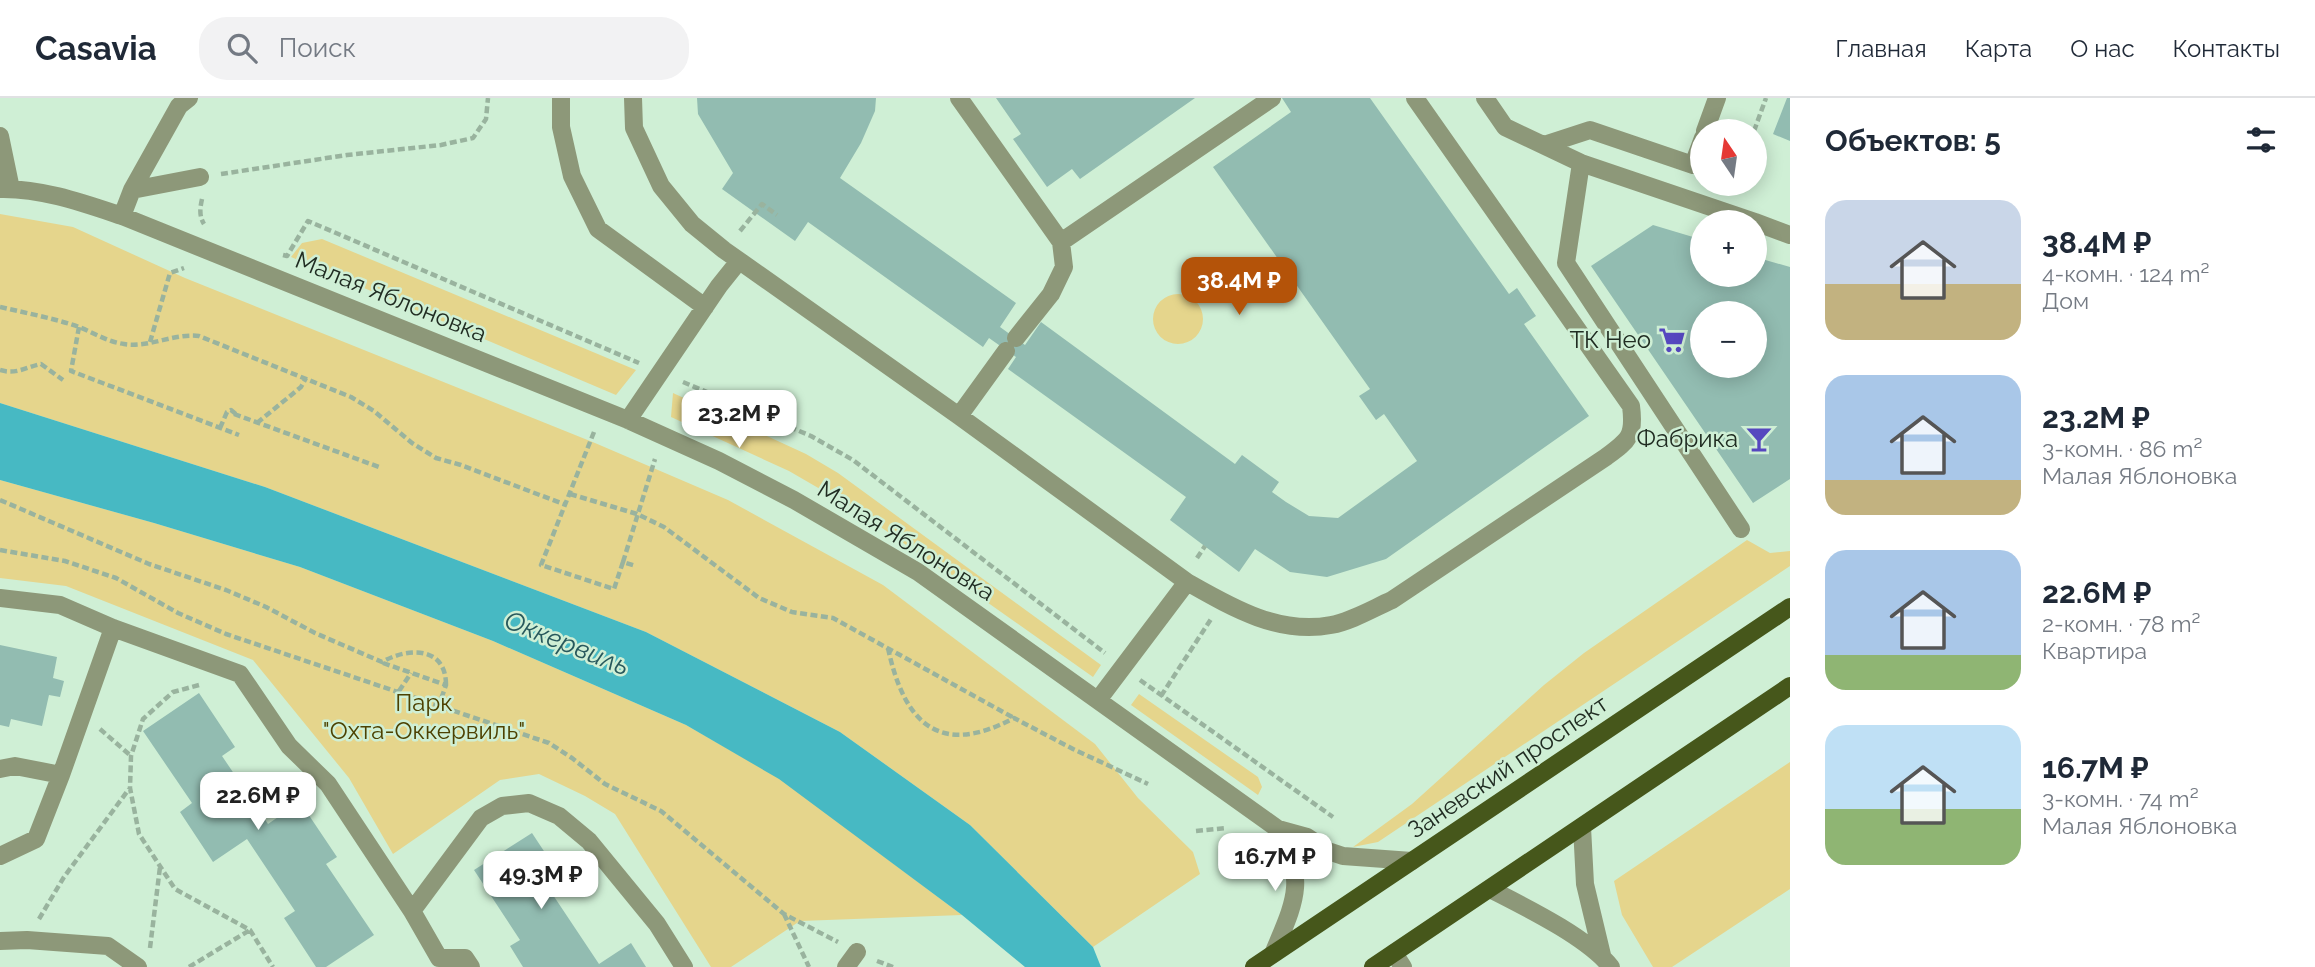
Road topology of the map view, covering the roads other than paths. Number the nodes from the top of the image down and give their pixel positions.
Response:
1 (189, 98) edge
2 (561, 98) edge
3 (633, 98) edge
4 (959, 98) edge
5 (1272, 98) edge
6 (1415, 98) edge
7 (1485, 98) edge
8 (1717, 98) edge
9 (1709, 119) edge
10 (0, 136) edge
11 (1544, 145) junction
12 (1581, 163) junction
13 (1690, 164) edge
14 (200, 177) road end
15 (6, 189) edge
16 (132, 190) junction
17 (1720, 210) edge
18 (122, 216) junction
19 (1767, 226) edge
20 (1790, 234) edge
21 (1061, 242) junction
22 (739, 261) junction
23 (705, 307) junction
24 (960, 416) junction
25 (628, 420) junction
26 (1741, 529) dead end
27 (1187, 582) junction
28 (0, 598) edge
29 (1790, 607) edge
30 (113, 628) junction
31 (1790, 686) edge
32 (1098, 700) junction
33 (0, 769) edge
34 (61, 775) junction
35 (1582, 827) junction
36 (1278, 829) junction
37 (0, 856) edge
38 (1412, 861) junction
39 (1490, 889) junction
40 (412, 911) junction
41 (0, 941) edge
42 (857, 952) road end
43 (1273, 954) junction
44 (1398, 960) edge
45 (144, 961) edge
46 (1606, 961) edge
47 (431, 962) edge
48 (471, 967) edge
49 (684, 967) edge
50 (846, 967) edge
51 (1254, 967) edge
52 (1373, 967) edge

1 - 16 street
2 - 23 street
3 - 22 street
4 - 21 street
5 - 21 street
6 - 27 street
7 - 11 street
8 - 9 street
10 - 15 street
11 - 12 street
11 - 13 street
12 - 17 street
12 - 26 street
14 - 16 street
15 - 18 street, Малая Яблоновка
16 - 18 street
18 - 25 street, Малая Яблоновка
19 - 20 street
21 - 24 street
22 - 23 street
22 - 24 street
23 - 25 street
24 - 27 street
25 - 32 street, Малая Яблоновка
27 - 32 street
28 - 30 street
29 - 38 main road, Заневский проспект
30 - 34 street
30 - 40 street
31 - 35 main road
32 - 36 street, Малая Яблоновка
33 - 34 street
34 - 37 street
35 - 39 main road
35 - 46 street
36 - 38 street, Малая Яблоновка
36 - 43 street, Малая Яблоновка
38 - 43 main road, Заневский проспект
39 - 44 main road
39 - 46 street
40 - 47 street
40 - 49 street
41 - 45 street
42 - 50 street
43 - 51 main road, Заневский проспект
44 - 52 main road
47 - 48 street

